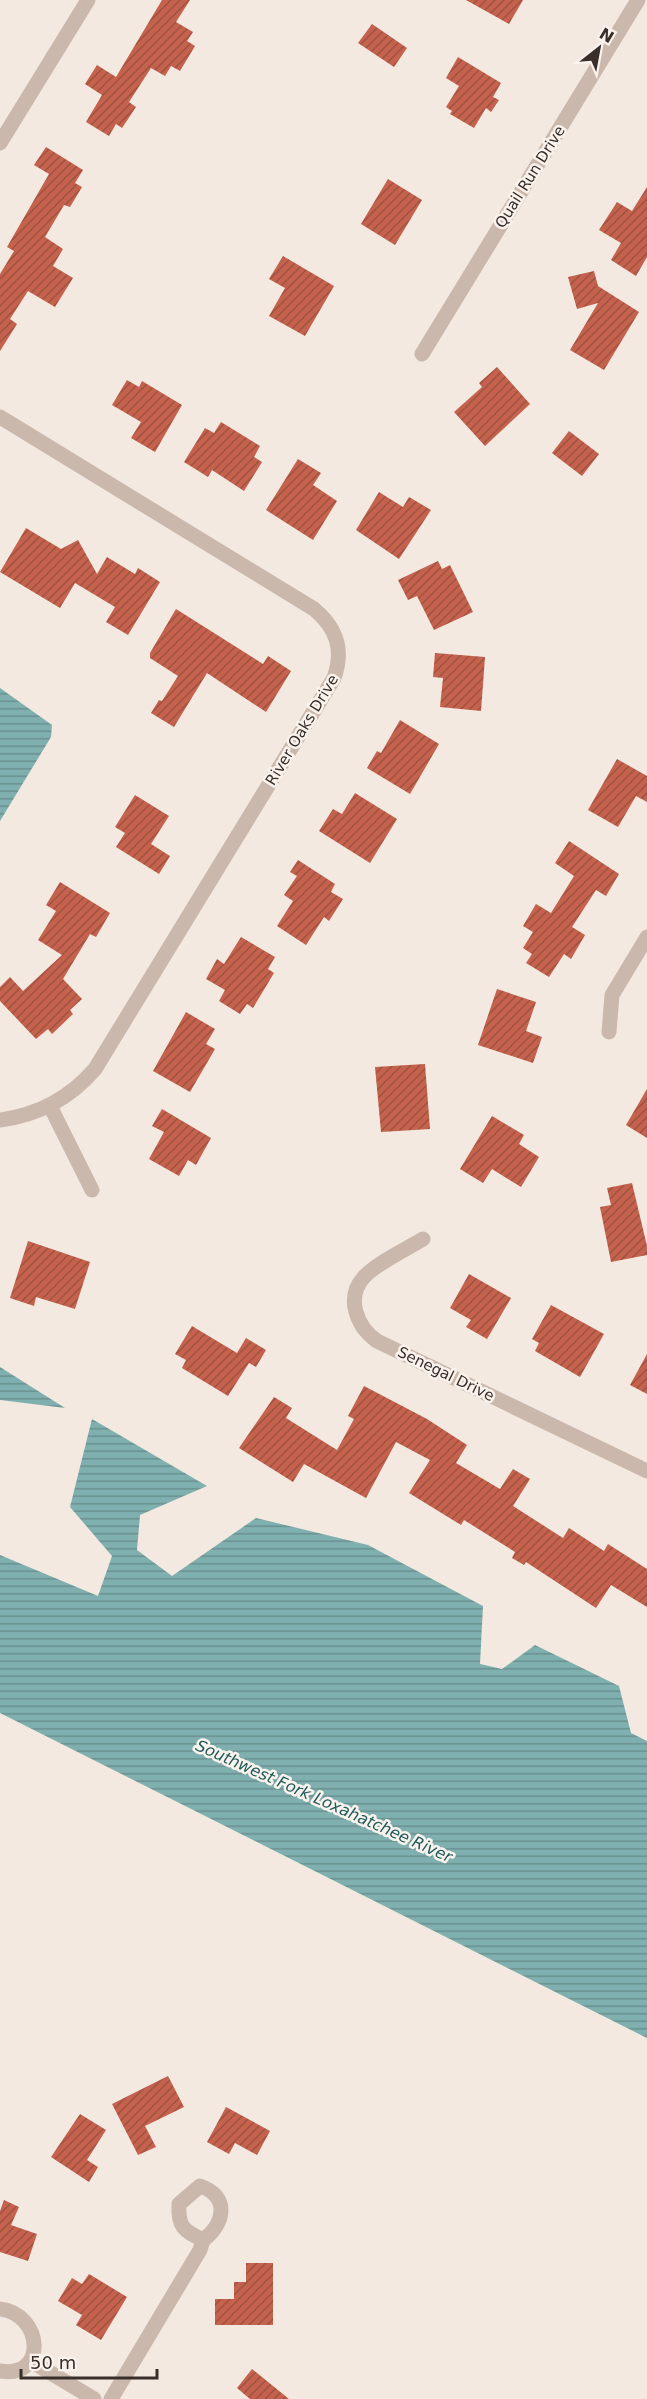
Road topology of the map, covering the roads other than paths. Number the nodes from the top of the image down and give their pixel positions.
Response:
1 (88, 0) edge
2 (638, 0) edge
3 (0, 143) edge
4 (422, 354) dead end
5 (0, 417) edge
6 (647, 937) edge
7 (609, 1032) dead end
8 (50, 1106) junction
9 (0, 1120) edge
10 (92, 1190) dead end
11 (423, 1239) dead end
12 (647, 1471) edge
13 (203, 2240) dead end
14 (0, 2309) edge
15 (31, 2361) junction
16 (0, 2371) edge
17 (94, 2399) edge
18 (111, 2399) edge

1 - 3 street
2 - 4 street, Quail Run Drive
5 - 8 street, River Oaks Drive
6 - 7 street
8 - 9 street, River Oaks Drive
8 - 10 street
11 - 12 street, Senegal Drive
13 - 18 street
14 - 15 street
15 - 16 street
15 - 17 street

